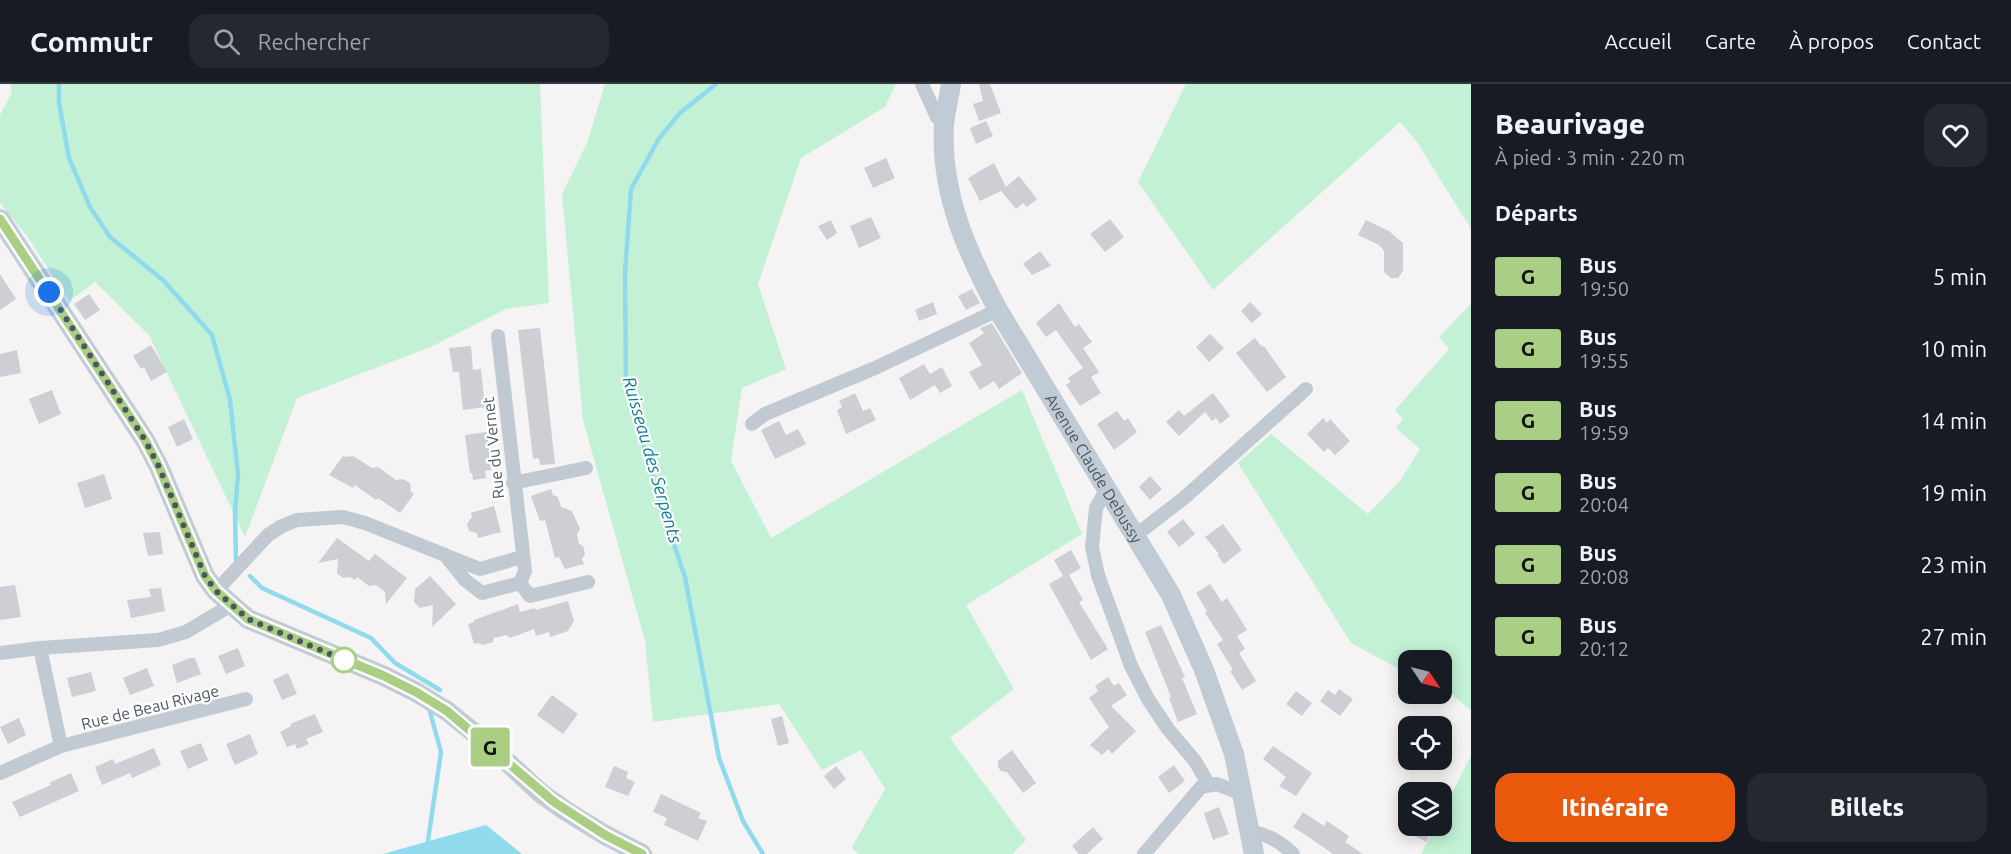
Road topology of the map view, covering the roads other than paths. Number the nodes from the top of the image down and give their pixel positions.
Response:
1 (922, 84) edge
2 (951, 84) edge
3 (944, 125) junction
4 (0, 219) edge
5 (998, 310) junction
6 (498, 336) dead end
7 (1306, 389) dead end
8 (752, 424) dead end
9 (586, 468) dead end
10 (513, 483) junction
11 (1107, 488) junction
12 (1136, 536) junction
13 (445, 555) junction
14 (522, 557) junction
15 (588, 582) dead end
16 (520, 583) junction
17 (216, 591) junction
18 (231, 605) junction
19 (40, 648) junction
20 (0, 653) edge
21 (246, 699) dead end
22 (61, 746) junction
23 (0, 773) edge
24 (1209, 785) junction
25 (1242, 794) junction
26 (1250, 831) junction
27 (642, 854) edge
28 (1144, 854) edge
29 (1254, 854) edge
30 (1293, 854) edge

1 - 3 street
2 - 3 street, Avenue Claude Debussy
3 - 5 street, Avenue Claude Debussy
4 - 17 street
5 - 8 street
5 - 11 street, Avenue Claude Debussy
6 - 10 street, Rue du Vernet
7 - 12 street
9 - 10 street
10 - 14 street, Rue du Vernet
11 - 12 street, Avenue Claude Debussy
11 - 24 street
12 - 25 street, Avenue Claude Debussy
13 - 14 street
13 - 16 street
13 - 17 street
14 - 16 street, Rue du Vernet
15 - 16 street
17 - 18 street
18 - 19 street
18 - 27 street
19 - 20 street
19 - 22 street, Rue de Beau Rivage
21 - 22 street, Rue de Beau Rivage
22 - 23 street, Rue de Beau Rivage
24 - 25 street
24 - 28 street
25 - 26 street, Avenue Claude Debussy
26 - 29 street, Avenue Claude Debussy
26 - 30 street

